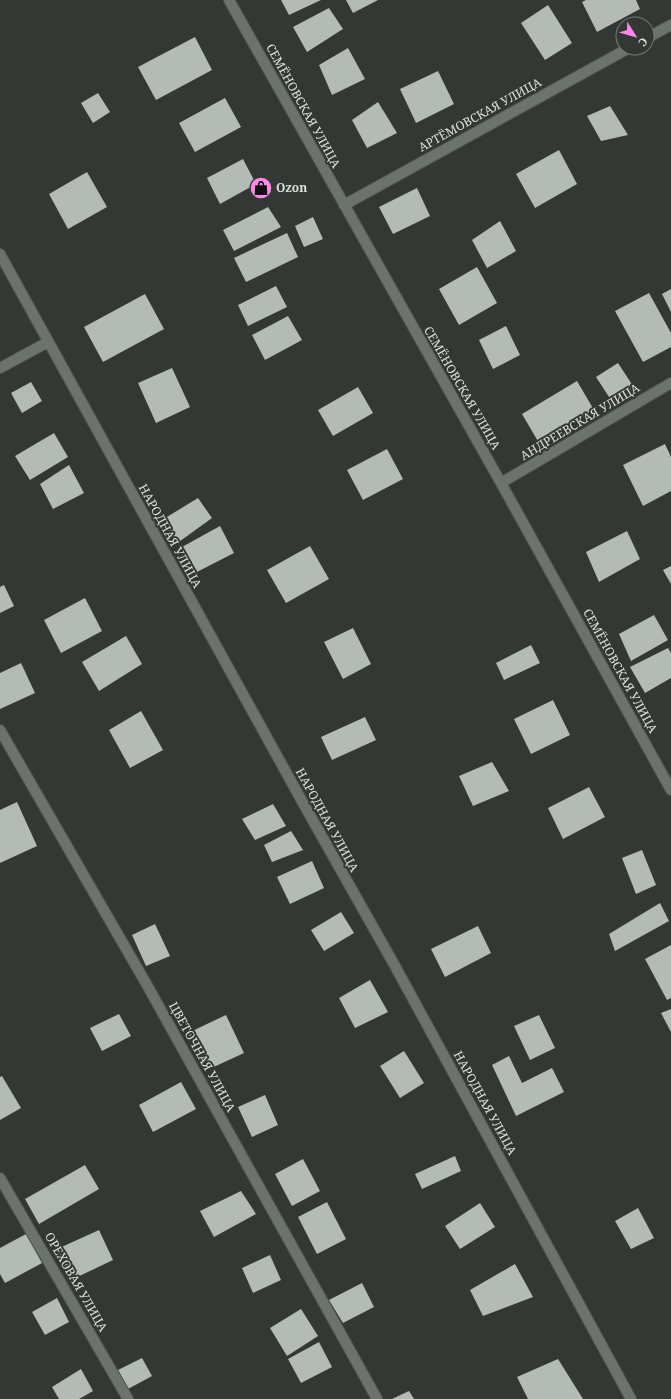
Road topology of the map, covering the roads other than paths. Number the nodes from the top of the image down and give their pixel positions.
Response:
1 (229, 0) edge
2 (671, 25) edge
3 (655, 34) edge
4 (615, 56) edge
5 (344, 205) junction
6 (0, 254) edge
7 (48, 342) junction
8 (0, 368) edge
9 (671, 382) edge
10 (501, 484) junction
11 (0, 730) edge
12 (671, 790) edge
13 (0, 1178) edge
14 (128, 1399) edge
15 (377, 1399) edge
16 (630, 1399) edge

1 - 5 street, СЕМЁНОВСКАЯ УЛИЦА
2 - 3 street
4 - 5 street, АРТЁМОВСКАЯ УЛИЦА
5 - 10 street, СЕМЁНОВСКАЯ УЛИЦА
6 - 7 street, НАРОДНАЯ УЛИЦА
7 - 8 street
7 - 16 street, НАРОДНАЯ УЛИЦА
9 - 10 street, АНДРЕЕВСКАЯ УЛИЦА
10 - 12 street, СЕМЁНОВСКАЯ УЛИЦА
11 - 15 street, ЦВЕТОЧНАЯ УЛИЦА
13 - 14 street, ОРЕХОВАЯ УЛИЦА

